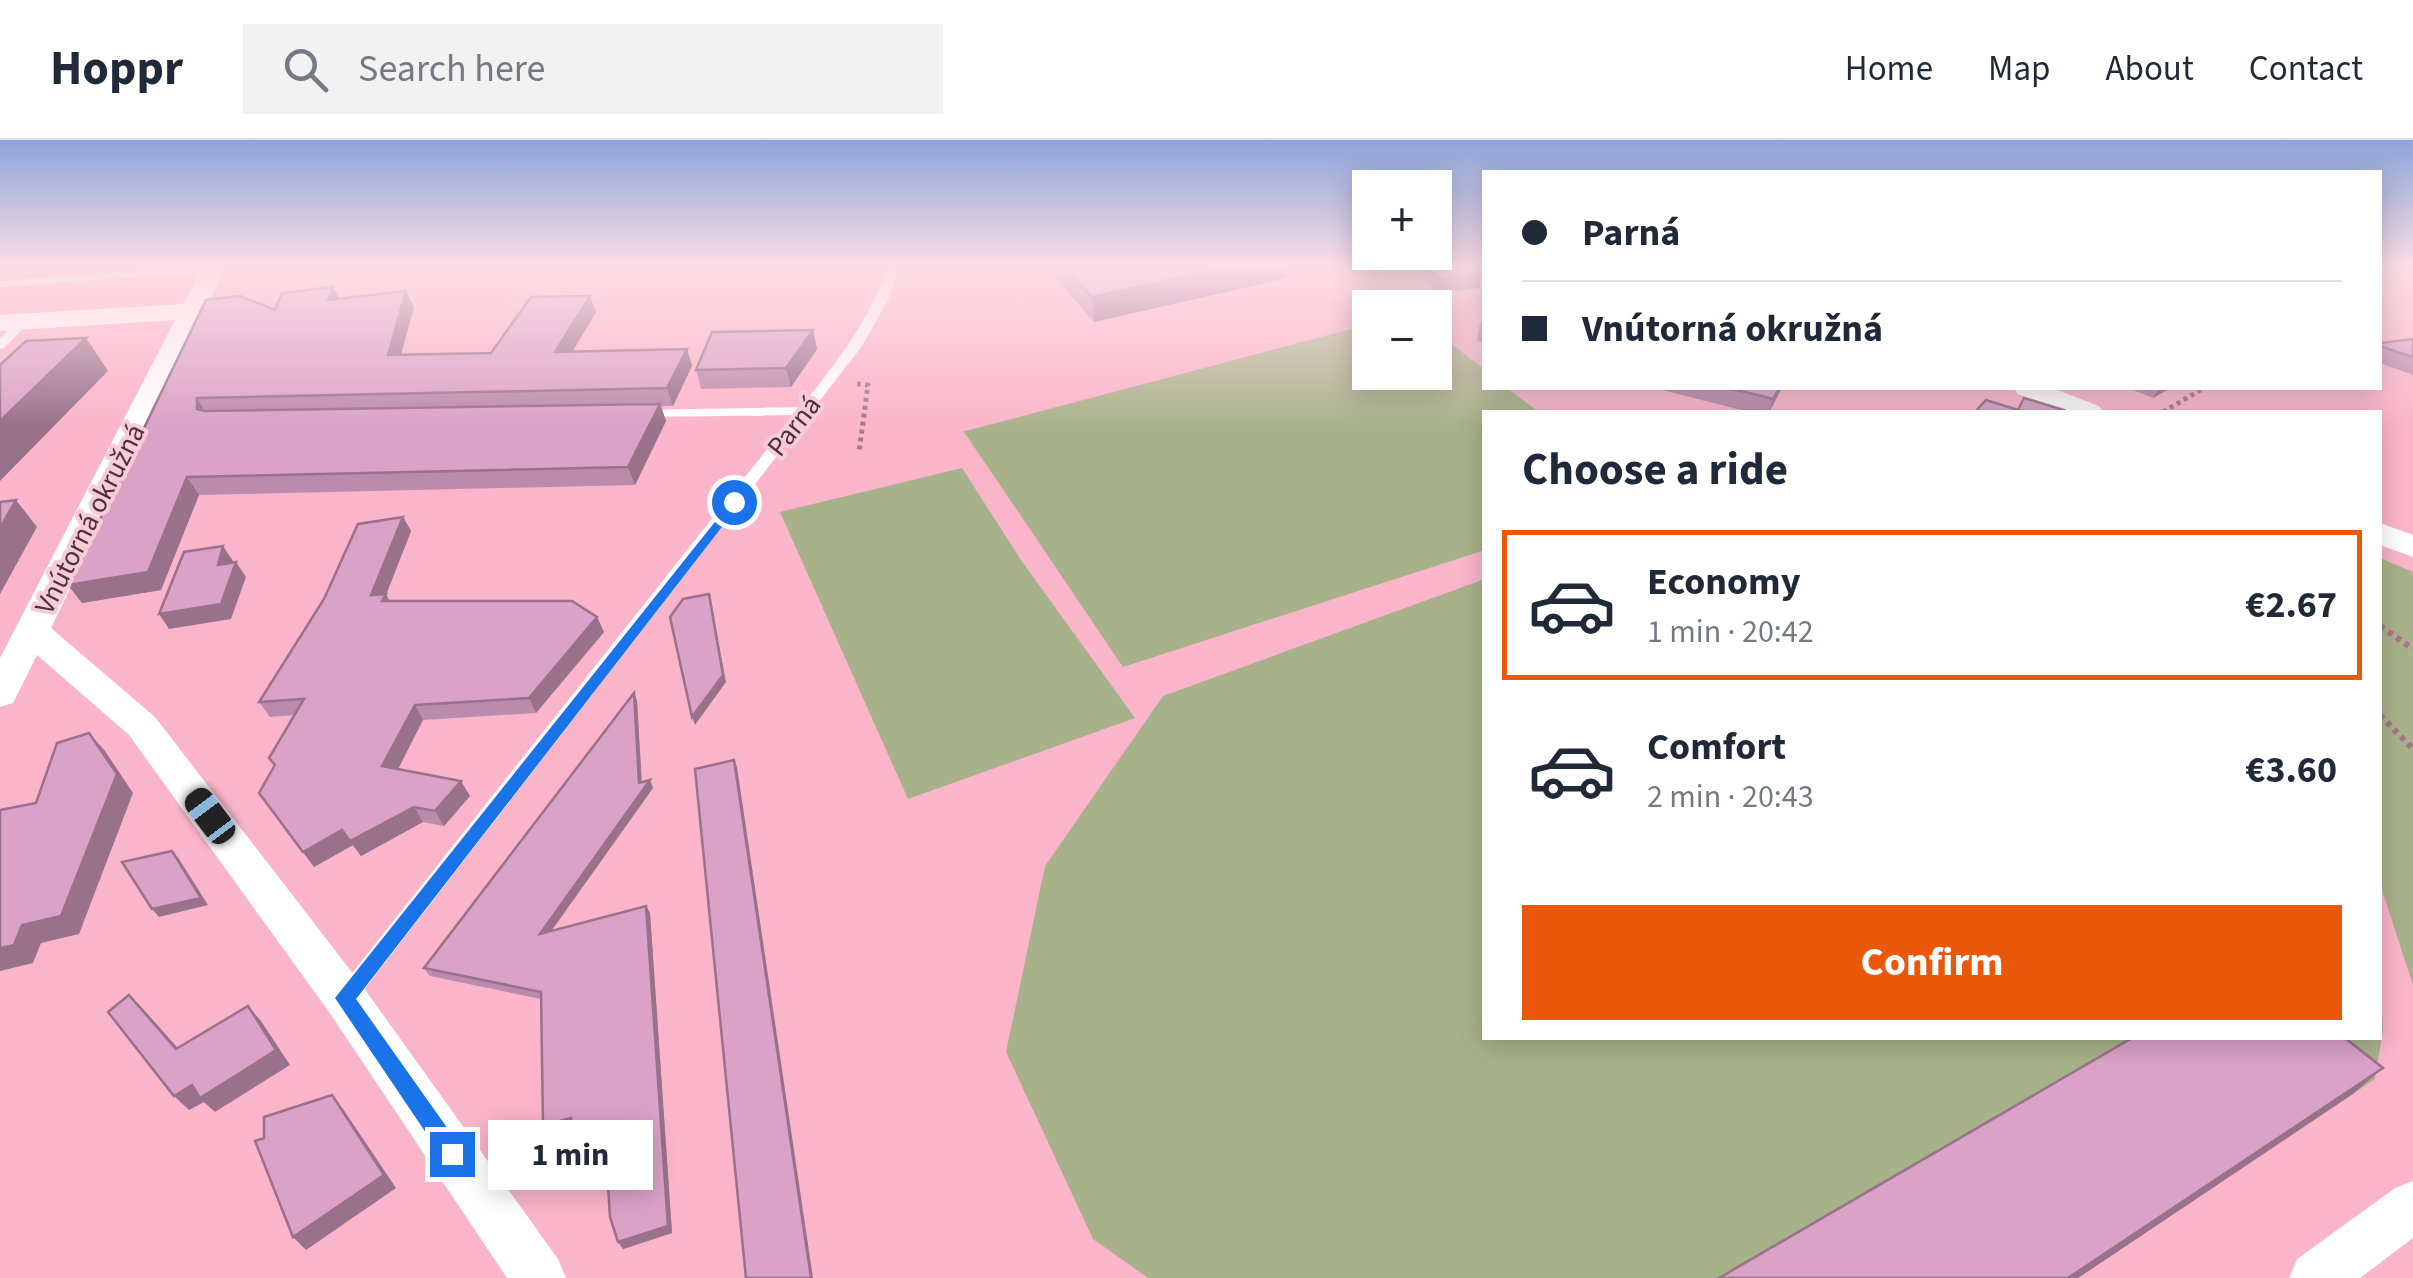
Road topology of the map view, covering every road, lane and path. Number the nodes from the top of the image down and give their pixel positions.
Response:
1 (187, 320) edge
2 (871, 320) edge
3 (12, 322) edge
4 (0, 346) edge
5 (830, 381) junction
6 (2033, 390) edge
7 (2201, 390) edge
8 (2084, 410) edge
9 (2166, 410) edge
10 (806, 411) junction
11 (628, 414) edge
12 (859, 452) dead end
13 (2382, 534) edge
14 (2413, 547) edge
15 (2382, 627) edge
16 (16, 633) edge
17 (2413, 648) edge
18 (0, 694) edge
19 (2382, 717) edge
20 (2413, 748) edge
21 (344, 998) junction
22 (2413, 1206) edge
23 (539, 1278) edge
24 (2316, 1278) edge

1 - 16 street, Vnútorná okružná
2 - 5 lane, Parná
3 - 4 lane
5 - 10 lane, Parná
5 - 12 path
6 - 8 street
7 - 9 path
10 - 11 lane
10 - 21 lane, Parná
13 - 14 street
15 - 17 path
16 - 18 street
16 - 21 street, Vnútorná okružná
19 - 20 path
21 - 23 street, Vnútorná okružná
22 - 24 street

